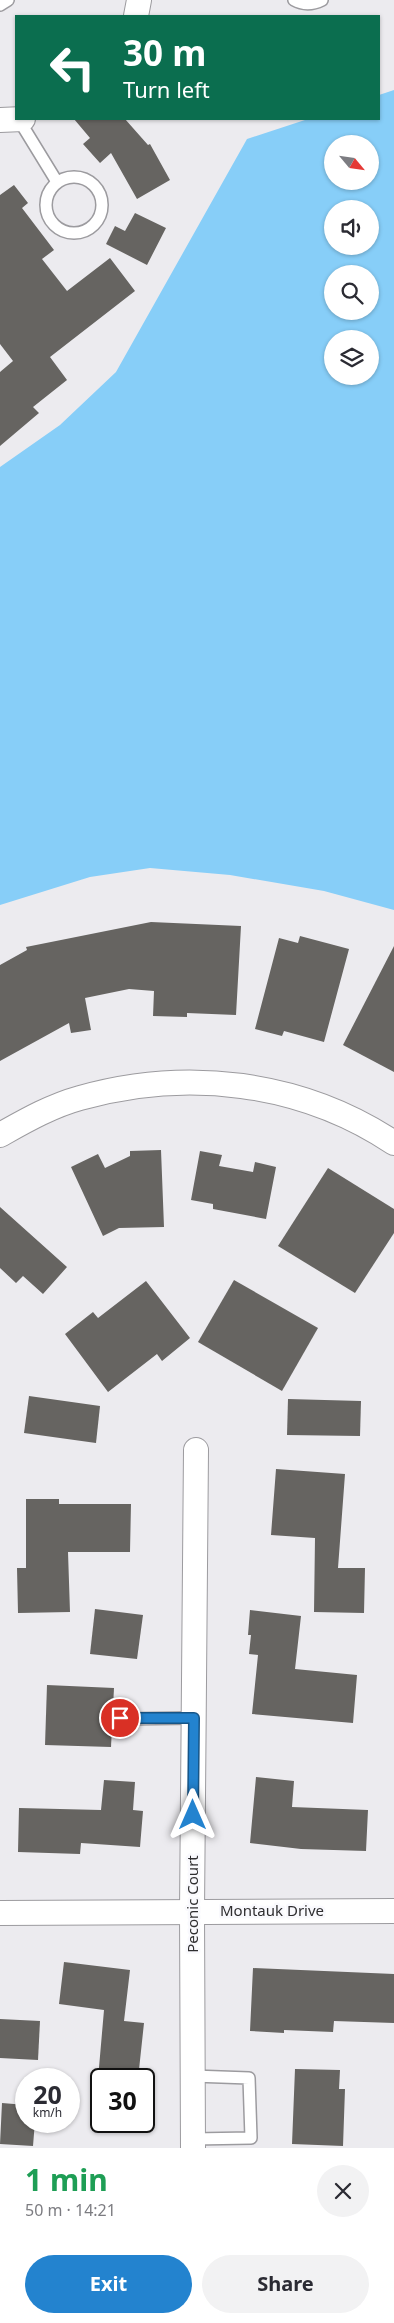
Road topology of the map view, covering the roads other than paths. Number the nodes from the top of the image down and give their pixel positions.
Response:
1 (8, 0) edge
2 (139, 0) edge
3 (294, 0) edge
4 (322, 0) edge
5 (0, 5) edge
6 (136, 15) edge
7 (14, 120) edge
8 (58, 182) junction
9 (0, 1135) edge
10 (394, 1143) edge
11 (196, 1450) dead end
12 (120, 1718) dead end
13 (194, 1718) junction
14 (394, 1911) edge
15 (192, 1912) junction
16 (0, 1913) edge
17 (193, 2076) junction
18 (193, 2143) edge

1 - 5 lane
2 - 6 street
3 - 4 lane
7 - 8 lane
8 - 8 lane
9 - 10 street
11 - 13 street, Peconic Court
12 - 13 lane
13 - 15 street, Peconic Court
14 - 15 street, Montauk Drive
15 - 16 street, Montauk Drive
15 - 17 street, Peconic Court
17 - 18 street, Peconic Court
17 - 18 lane

